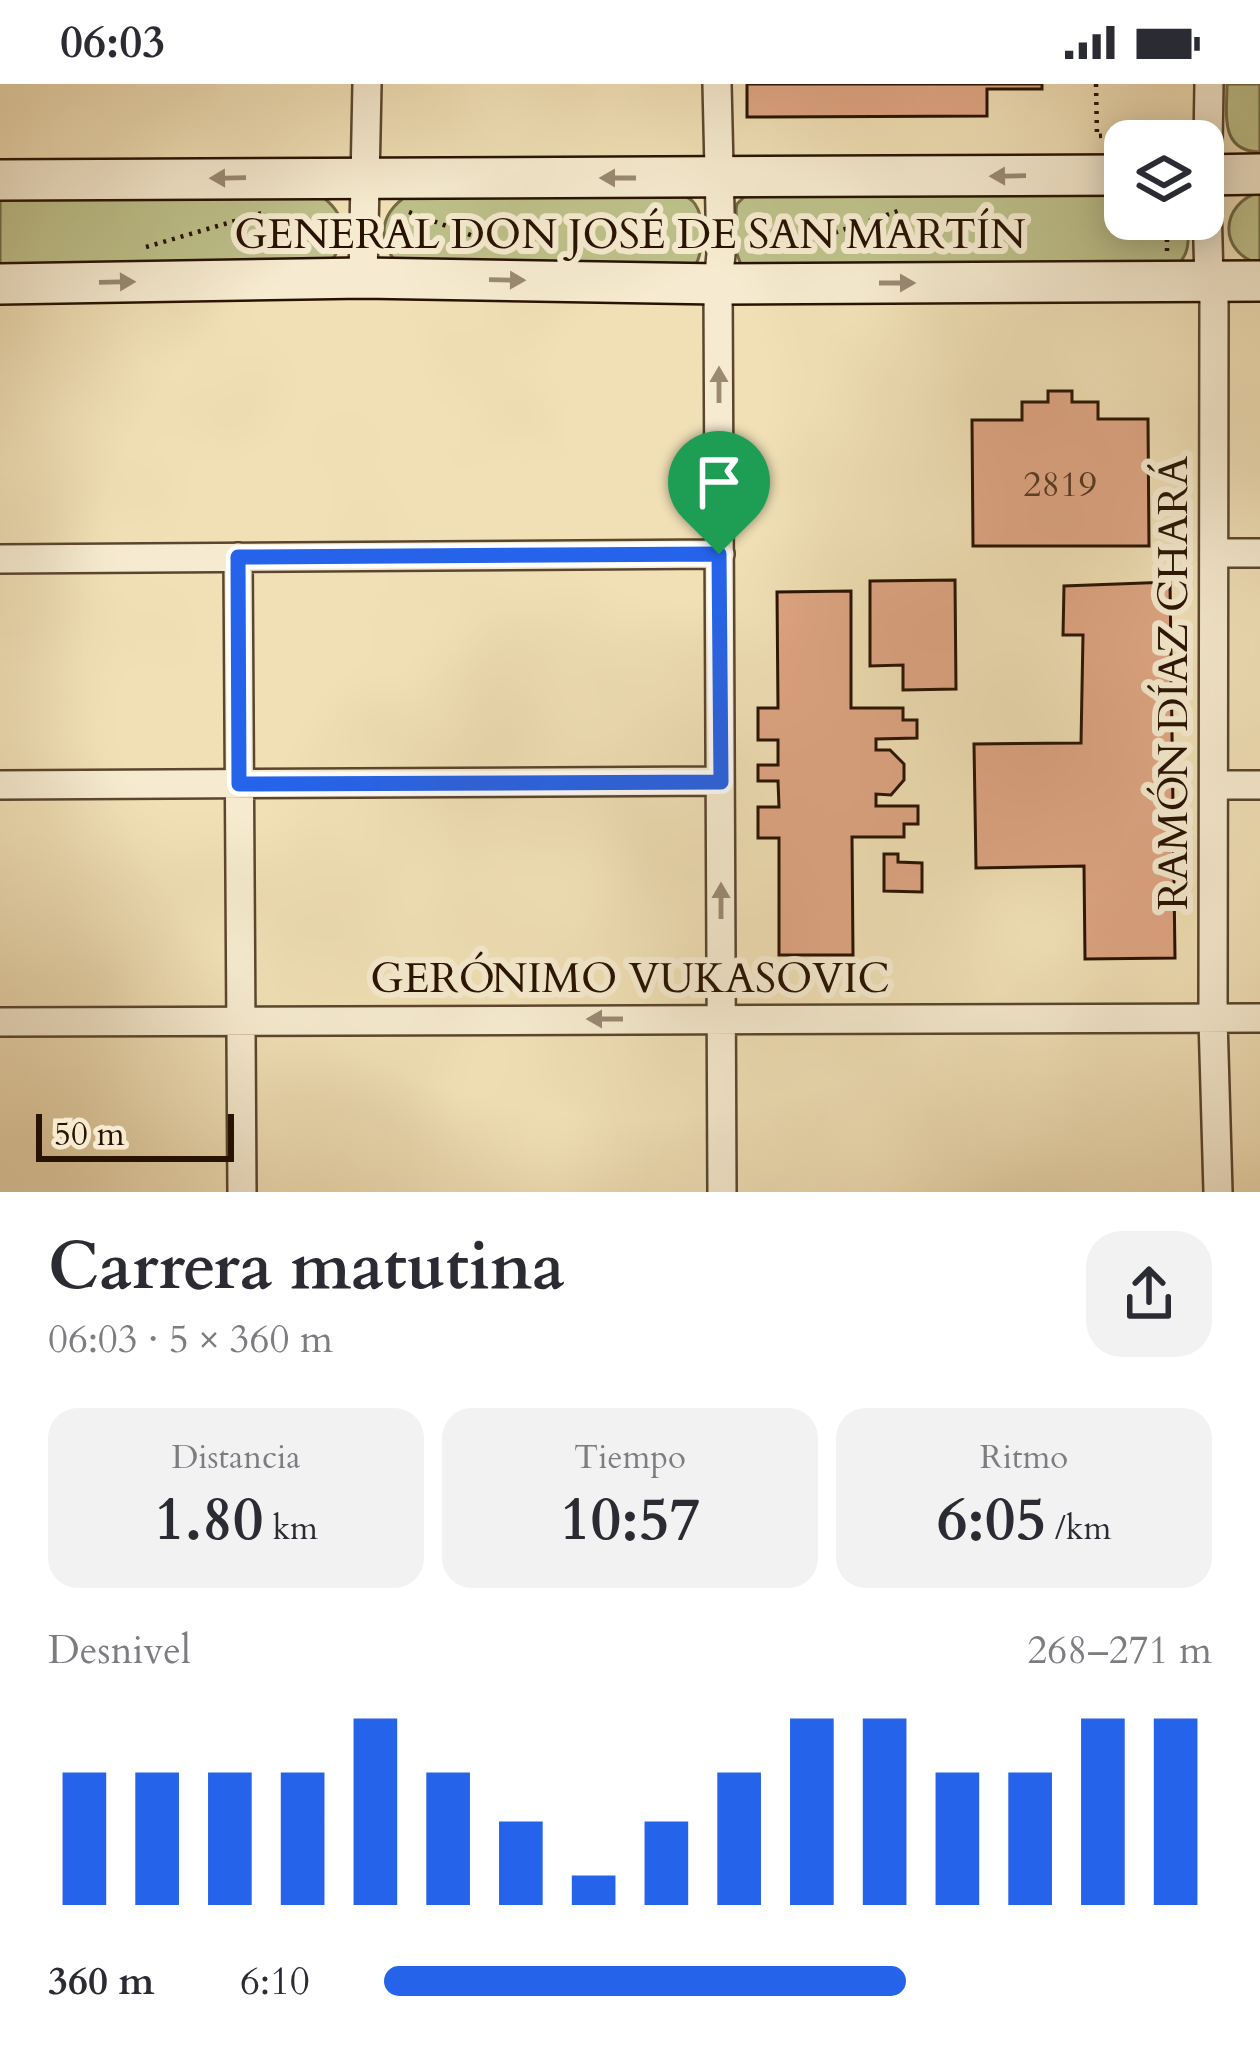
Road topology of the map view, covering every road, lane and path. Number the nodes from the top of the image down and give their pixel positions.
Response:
1 (367, 84) edge
2 (717, 84) edge
3 (1096, 84) edge
4 (1209, 84) edge
5 (1208, 120) edge
6 (1104, 136) edge
7 (1260, 174) edge
8 (1104, 175) edge
9 (1224, 175) edge
10 (718, 178) junction
11 (0, 180) edge
12 (366, 192) junction
13 (916, 205) dead end
14 (276, 209) dead end
15 (1208, 240) edge
16 (502, 247) dead end
17 (129, 252) dead end
18 (720, 269) junction
19 (363, 278) junction
20 (1209, 281) junction
21 (1260, 281) edge
22 (0, 284) edge
23 (1214, 553) junction
24 (1260, 553) edge
25 (719, 554) junction
26 (238, 557) junction
27 (0, 559) edge
28 (721, 782) junction
29 (239, 784) junction
30 (1260, 784) edge
31 (0, 785) edge
32 (1215, 785) junction
33 (722, 1018) junction
34 (1260, 1018) edge
35 (1213, 1019) junction
36 (241, 1020) junction
37 (0, 1022) edge
38 (242, 1192) edge
39 (722, 1192) edge
40 (1218, 1192) edge

1 - 12 street
2 - 10 street
3 - 6 path
4 - 5 street, RAMÓN DÍAZ CHARÁ
7 - 9 street
8 -> 10 street, GENERAL DON JOSÉ DE SAN MARTÍN
10 -> 12 street, GENERAL DON JOSÉ DE SAN MARTÍN
10 - 18 street
12 -> 11 street, GENERAL DON JOSÉ DE SAN MARTÍN
12 - 16 path
12 - 19 street
13 - 18 path
14 - 17 path
15 - 20 street, RAMÓN DÍAZ CHARÁ
19 -> 18 street, GENERAL DON JOSÉ DE SAN MARTÍN
18 -> 20 street, GENERAL DON JOSÉ DE SAN MARTÍN
25 -> 18 street
22 -> 19 street, GENERAL DON JOSÉ DE SAN MARTÍN
20 - 21 street, GENERAL DON JOSÉ DE SAN MARTÍN
20 - 23 street, RAMÓN DÍAZ CHARÁ
23 - 24 street
23 - 32 street, RAMÓN DÍAZ CHARÁ
25 - 26 street
25 - 28 street
26 - 27 street
26 - 29 street
28 - 29 street
33 -> 28 street
29 - 31 street
29 - 36 street
30 - 32 street
32 - 35 street, RAMÓN DÍAZ CHARÁ
33 - 35 street, GERÓNIMO VUKASOVIC
33 -> 36 street, GERÓNIMO VUKASOVIC
33 - 39 street
34 - 35 street, GERÓNIMO VUKASOVIC
35 - 40 street, RAMÓN DÍAZ CHARÁ
36 - 37 street, GERÓNIMO VUKASOVIC
36 - 38 street

